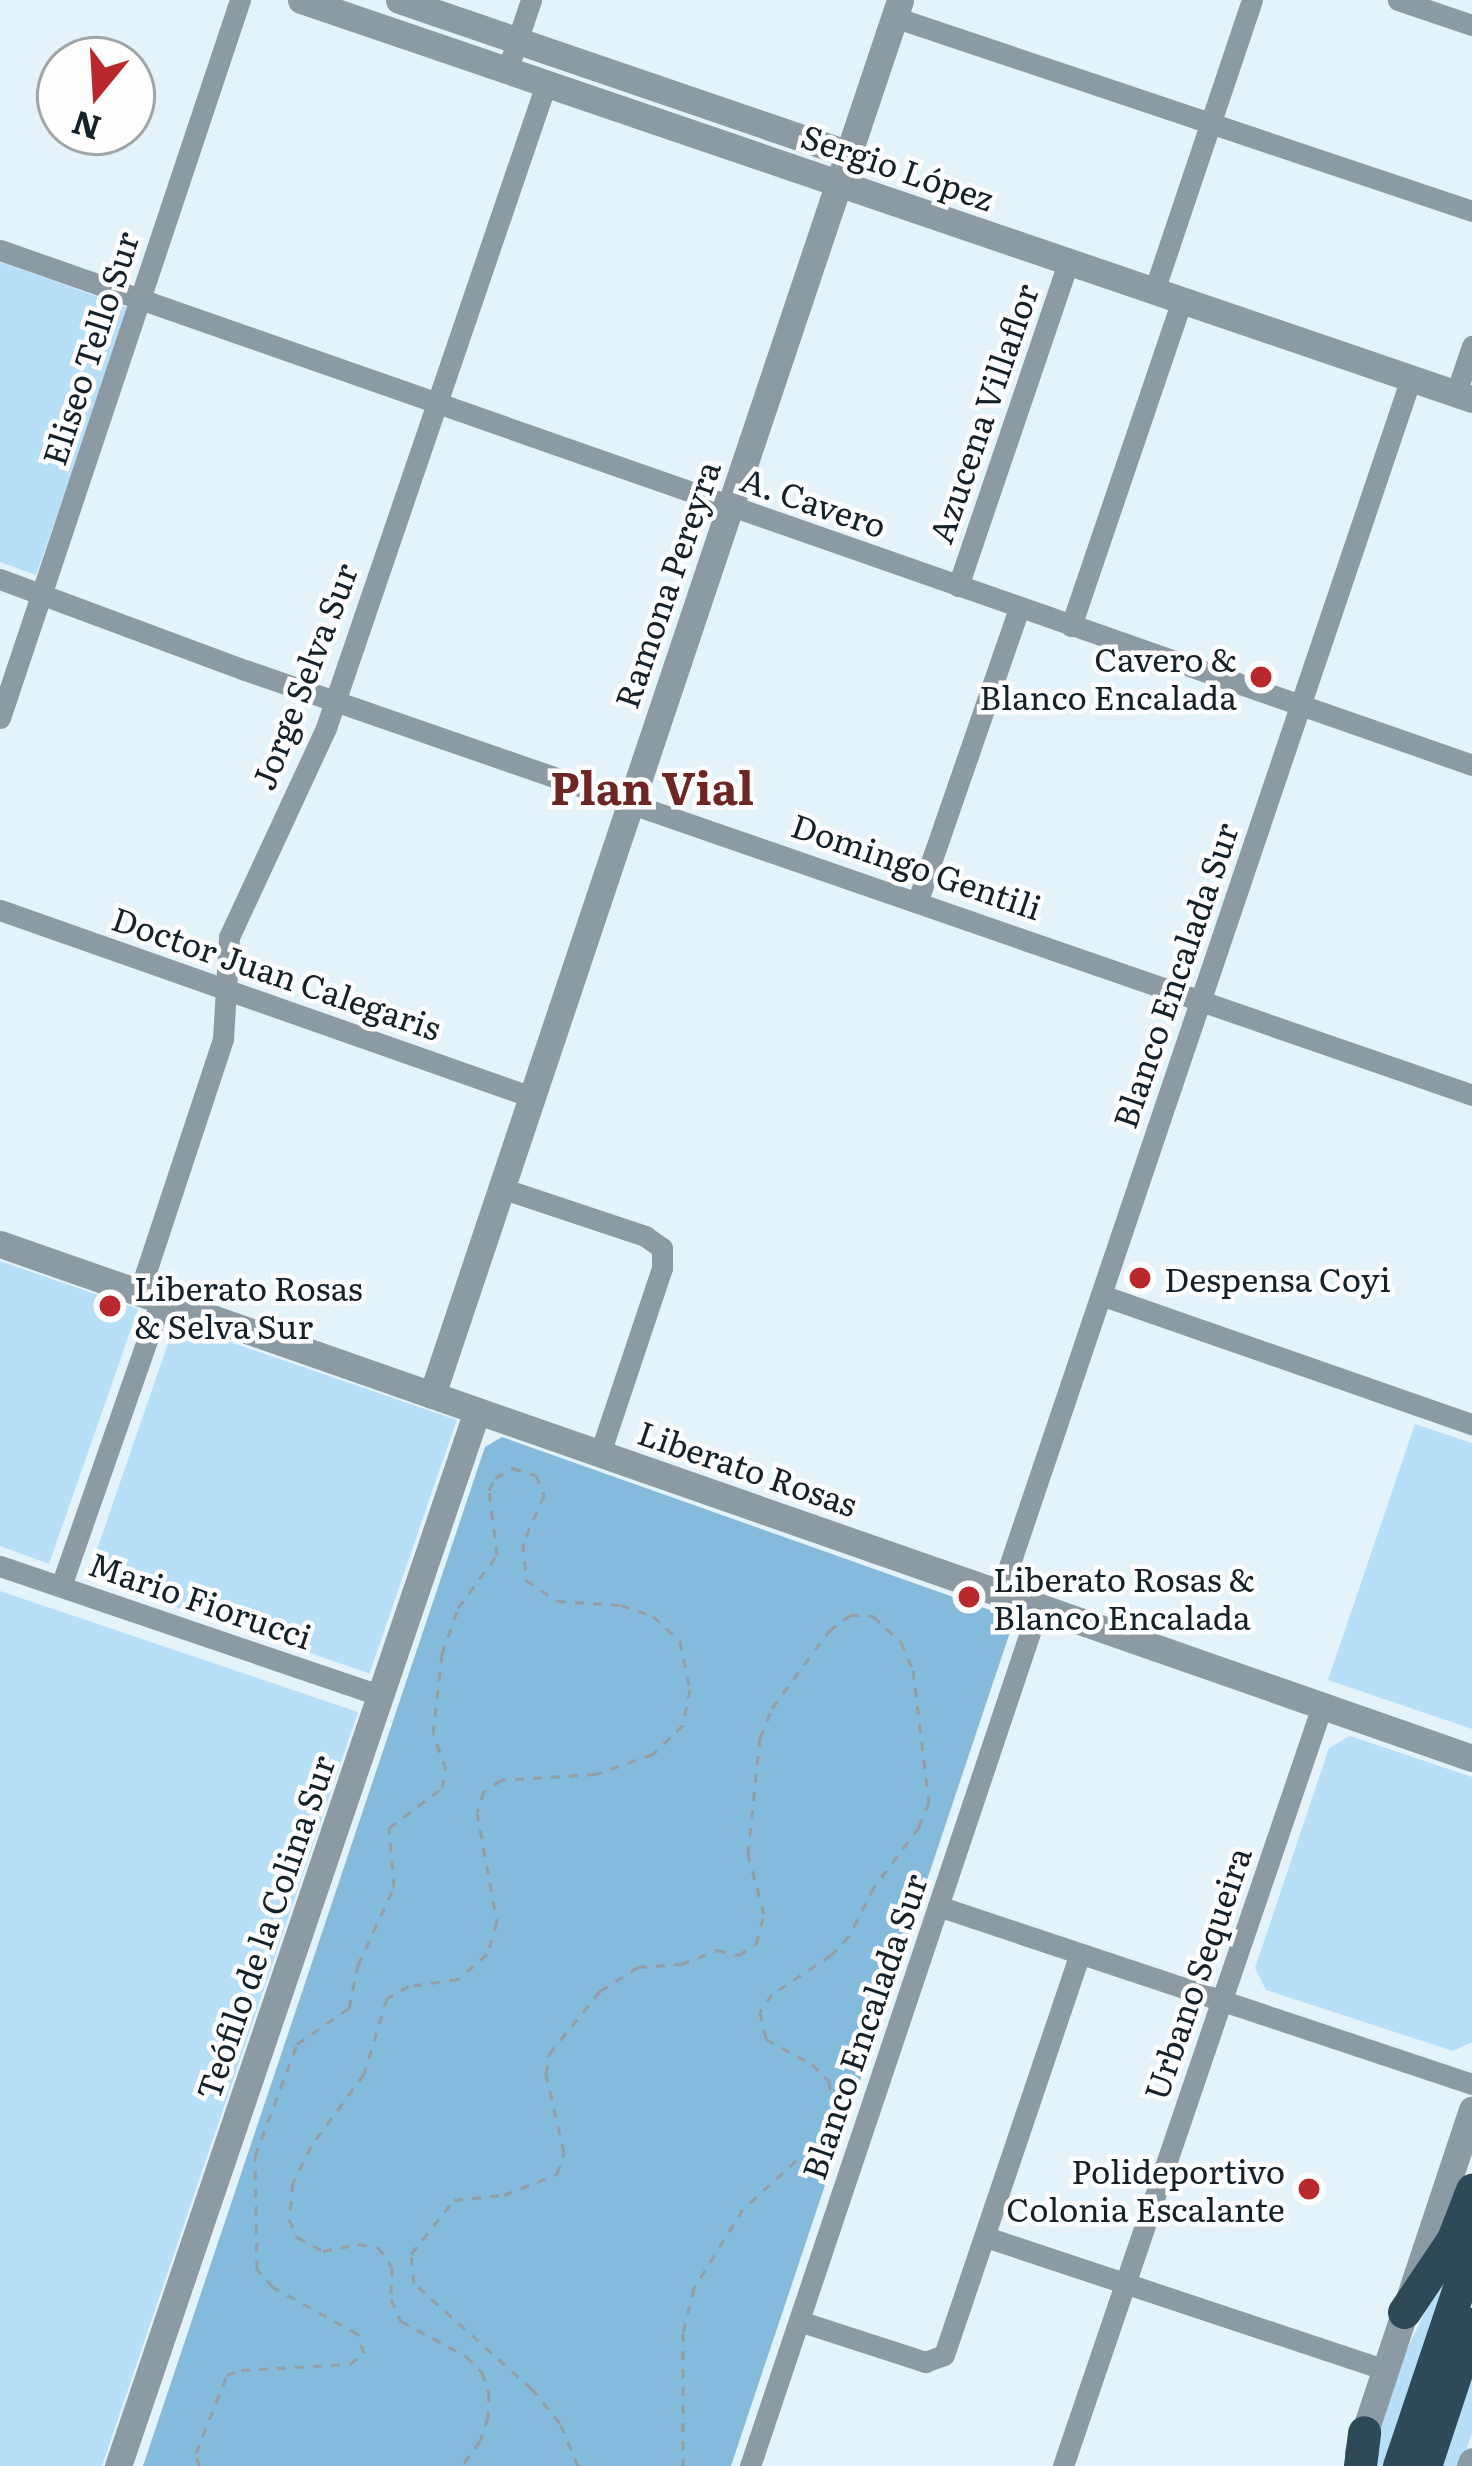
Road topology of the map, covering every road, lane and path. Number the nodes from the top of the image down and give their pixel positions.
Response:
1 (240, 0) edge
2 (302, 0) edge
3 (399, 0) edge
4 (531, 0) edge
5 (1252, 0) edge
6 (1398, 0) edge
7 (897, 8) edge
8 (1472, 25) edge
9 (517, 40) junction
10 (507, 71) junction
11 (546, 84) junction
12 (1210, 123) junction
13 (848, 154) junction
14 (838, 184) junction
15 (1472, 211) edge
16 (0, 250) edge
17 (1068, 262) junction
18 (1154, 291) junction
19 (140, 300) junction
20 (1182, 300) junction
21 (1472, 346) edge
22 (1411, 378) junction
23 (1464, 396) edge
24 (436, 404) junction
25 (730, 507) junction
26 (0, 579) edge
27 (958, 586) junction
28 (41, 595) junction
29 (1019, 608) junction
30 (1071, 626) junction
31 (335, 700) junction
32 (1300, 706) junction
33 (0, 718) edge
34 (1472, 764) edge
35 (632, 800) junction
36 (918, 900) junction
37 (0, 910) edge
38 (225, 989) junction
39 (1201, 1000) junction
40 (1472, 1095) edge
41 (532, 1096) junction
42 (501, 1188) junction
43 (0, 1244) edge
44 (1101, 1294) junction
45 (150, 1296) junction
46 (432, 1395) junction
47 (477, 1411) junction
48 (1472, 1424) edge
49 (600, 1453) junction
50 (0, 1566) edge
51 (62, 1586) junction
52 (1000, 1593) junction
53 (1039, 1606) junction
54 (380, 1695) junction
55 (1322, 1706) junction
56 (1472, 1758) edge
57 (938, 1906) junction
58 (1080, 1954) junction
59 (1222, 2001) junction
60 (1472, 2084) edge
61 (1472, 2109) edge
62 (1472, 2191) edge
63 (986, 2237) junction
64 (1472, 2249) edge
65 (1125, 2284) junction
66 (1404, 2312) junction
67 (799, 2321) junction
68 (1472, 2324) edge
69 (1385, 2370) junction
70 (1364, 2432) joint
71 (118, 2466) edge
72 (199, 2466) edge
73 (462, 2466) edge
74 (578, 2466) edge
75 (683, 2466) edge
76 (750, 2466) edge
77 (1063, 2466) edge
78 (1357, 2466) edge
79 (1400, 2466) edge
80 (1425, 2466) edge

1 - 19 street, Eliseo Tello Sur
2 - 10 street, Sergio López
3 - 9 street, Sergio López
4 - 9 street
5 - 12 street
6 - 8 street
7 - 12 street
7 - 13 street, Ramona Pereyra
9 - 10 street
9 - 13 street, Sergio López
10 - 11 street, Sergio López
11 - 14 street, Sergio López
11 - 24 street, Jorge Selva Sur
12 - 15 street
12 - 18 street
13 - 14 street, Ramona Pereyra
14 - 17 street, Sergio López
14 - 25 street, Ramona Pereyra
16 - 19 street, A. Cavero
17 - 18 street, Sergio López
17 - 27 street, Azucena Villaflor
18 - 20 street, Sergio López
19 - 24 street, A. Cavero
19 - 28 street, Eliseo Tello Sur
20 - 22 street, Sergio López
20 - 30 street
21 - 23 street
22 - 23 street, Sergio López
22 - 32 street, Blanco Encalada Sur
24 - 25 street, A. Cavero
24 - 31 street, Jorge Selva Sur
25 - 27 street, A. Cavero
25 - 35 street, Ramona Pereyra
26 - 28 street, Domingo Gentili
27 - 29 street, A. Cavero
28 - 31 street, Domingo Gentili
28 - 33 street, Eliseo Tello Sur
29 - 30 street, A. Cavero
29 - 36 street
30 - 32 street, A. Cavero
31 - 35 street, Domingo Gentili
31 - 38 street, Jorge Selva Sur
32 - 34 street, A. Cavero
32 - 39 street, Blanco Encalada Sur
35 - 36 street, Domingo Gentili
35 - 41 street, Ramona Pereyra
36 - 39 street, Domingo Gentili
37 - 38 street, Doctor Juan Calegaris
38 - 41 street, Doctor Juan Calegaris
38 - 45 street, Jorge Selva Sur
39 - 40 street, Domingo Gentili
39 - 44 street, Blanco Encalada Sur
41 - 42 street, Ramona Pereyra
42 - 46 street, Ramona Pereyra
42 - 49 street
43 - 45 street, Liberato Rosas
44 - 48 street
44 - 52 street, Blanco Encalada Sur
45 - 46 street, Liberato Rosas
45 - 51 street, Jorge Selva Sur
46 - 47 street, Liberato Rosas
47 - 49 street, Liberato Rosas
47 - 54 street, Teófilo de la Colina Sur
49 - 52 street, Liberato Rosas
50 - 51 street, Mario Fiorucci
51 - 54 street, Mario Fiorucci
52 - 53 street, Liberato Rosas
53 - 55 street, Liberato Rosas
53 - 57 street, Blanco Encalada Sur
54 - 71 street, Teófilo de la Colina Sur
55 - 56 street, Liberato Rosas
55 - 59 street, Urbano Sequeira
57 - 58 street
57 - 67 street, Blanco Encalada Sur
58 - 59 street
58 - 63 street
59 - 60 street
59 - 65 street, Urbano Sequeira
61 - 66 street
62 - 66 highway
63 - 65 street
63 - 67 street
64 - 79 highway
65 - 69 street
65 - 77 street, Urbano Sequeira
66 - 69 street
67 - 76 street, Blanco Encalada Sur
68 - 80 highway
69 - 70 street
70 - 78 highway
72 - 73 path
74 - 75 path

